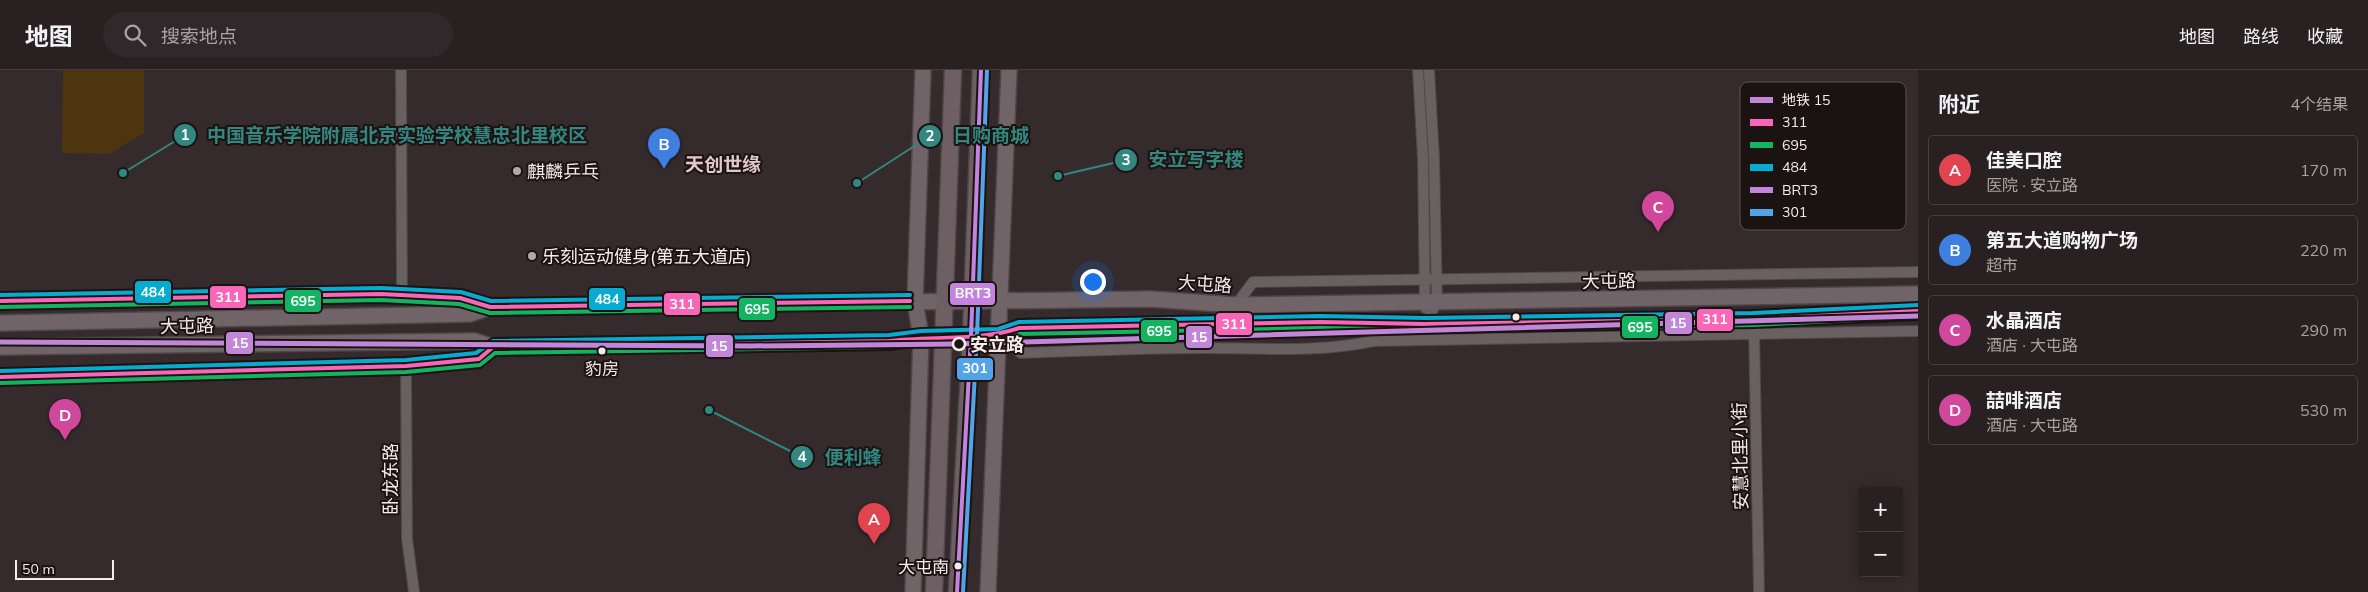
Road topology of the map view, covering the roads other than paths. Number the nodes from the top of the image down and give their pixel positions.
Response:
1 (401, 70) edge
2 (923, 70) edge
3 (952, 70) edge
4 (981, 70) edge
5 (1009, 70) edge
6 (1418, 70) edge
7 (1429, 70) edge
8 (1918, 272) edge
9 (1425, 280) junction
10 (1437, 280) junction
11 (1918, 294) edge
12 (402, 295) junction
13 (0, 301) edge
14 (915, 301) junction
15 (945, 301) junction
16 (972, 301) junction
17 (1000, 301) junction
18 (1431, 302) junction
19 (1236, 305) junction
20 (490, 307) junction
21 (1918, 311) edge
22 (0, 323) edge
23 (1425, 324) junction
24 (1754, 326) junction
25 (1918, 331) edge
26 (999, 335) junction
27 (944, 336) junction
28 (972, 336) junction
29 (921, 337) junction
30 (0, 347) edge
31 (493, 347) junction
32 (406, 366) junction
33 (0, 377) edge
34 (414, 592) edge
35 (913, 592) edge
36 (934, 592) edge
37 (957, 592) edge
38 (988, 592) edge
39 (1758, 592) edge

1 - 12 street
2 - 14 main road
3 - 15 main road
4 - 16 main road
5 - 17 main road
6 - 9 street
7 - 10 street
8 - 10 street
9 - 10 street
9 - 18 street
9 - 19 street
10 - 18 street
11 - 18 main road, 大屯路
12 - 13 main road, 大屯路
12 - 20 main road, 大屯路
14 - 15 main road, 大屯路
14 - 20 main road, 大屯路
14 - 29 main road
15 - 16 main road, 大屯路
15 - 27 main road
16 - 17 main road, 大屯路
16 - 28 main road
17 - 19 main road, 大屯路
17 - 26 main road
18 - 19 main road, 大屯路
18 - 23 street
20 - 22 main road, 大屯路
21 - 24 main road, 大屯路
23 - 24 main road, 大屯路
23 - 26 main road, 大屯路
24 - 25 street
24 - 26 street
24 - 39 street, 安慧北里小街
26 - 28 main road, 大屯路
26 - 38 main road
27 - 28 main road, 大屯路
27 - 29 main road, 大屯路
27 - 36 main road
28 - 37 main road
29 - 31 main road, 大屯路
29 - 35 main road
30 - 31 main road, 大屯路
31 - 32 main road
32 - 33 main road
32 - 34 street, 卧龙东路

